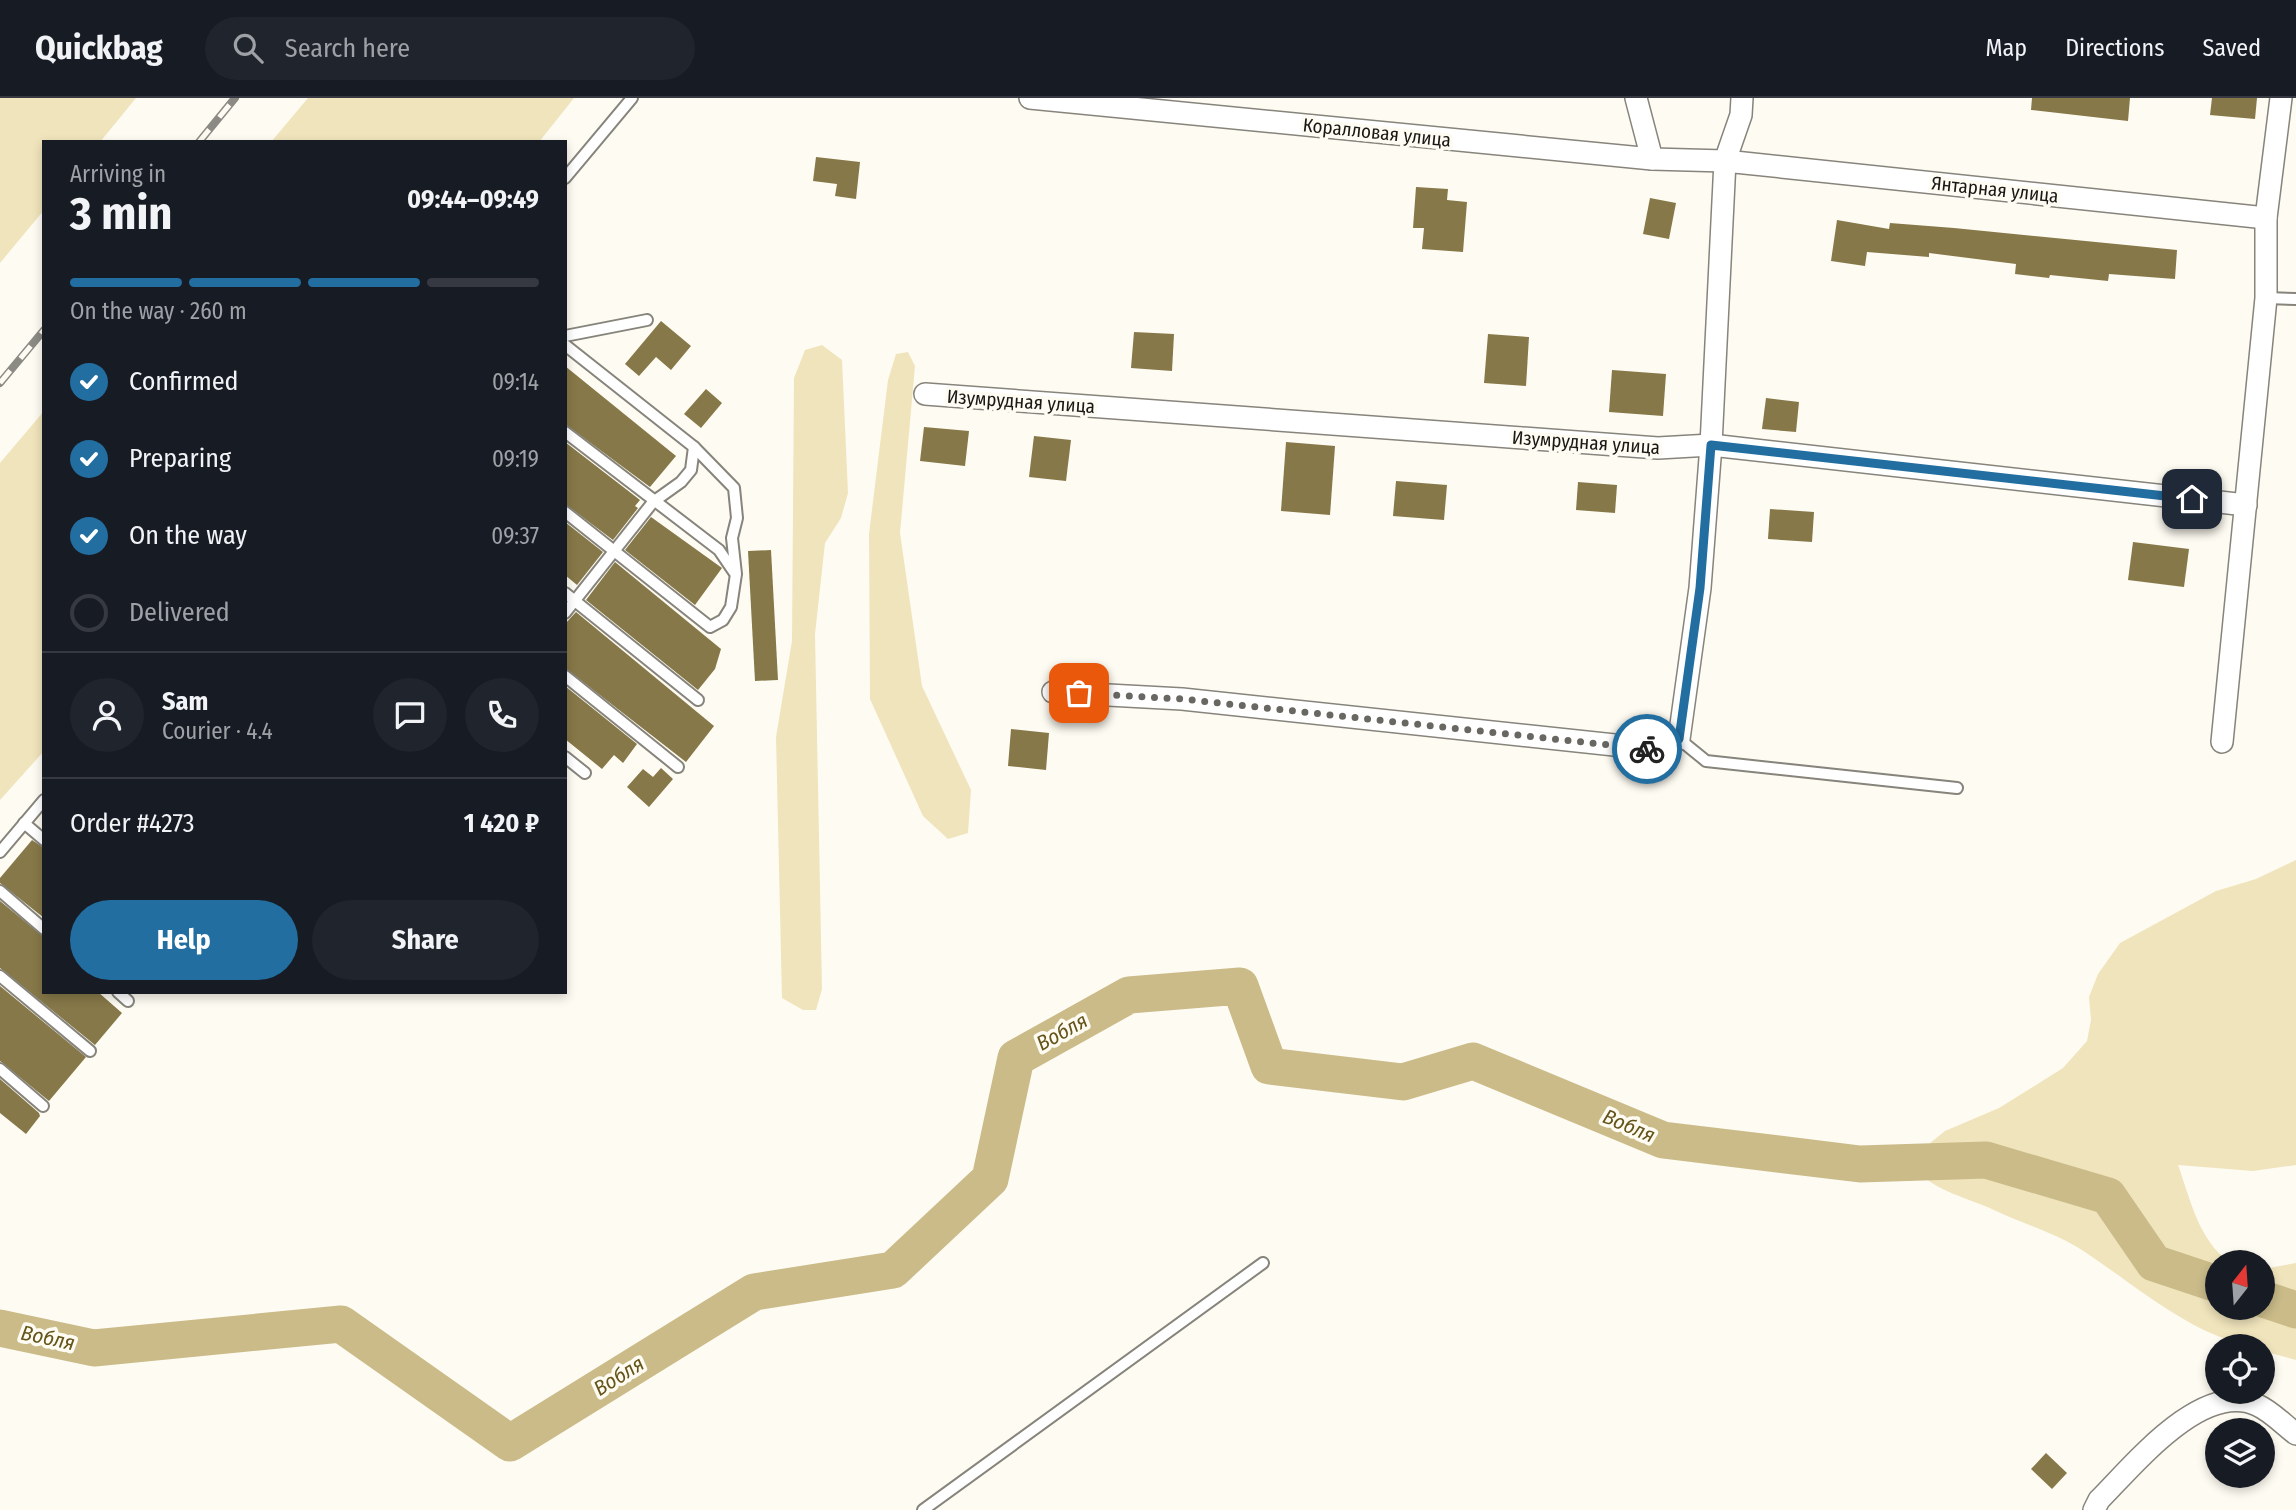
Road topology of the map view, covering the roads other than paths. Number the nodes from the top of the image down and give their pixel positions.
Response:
1 (632, 98) edge
2 (1030, 98) edge
3 (1636, 98) edge
4 (1742, 98) edge
5 (2281, 98) edge
6 (1652, 159) junction
7 (1725, 161) junction
8 (567, 176) edge
9 (2266, 218) junction
10 (2266, 298) junction
11 (2296, 299) edge
12 (647, 320) dead end
13 (567, 336) edge
14 (567, 347) edge
15 (925, 394) dead end
16 (567, 434) edge
17 (1711, 445) junction
18 (694, 447) junction
19 (653, 502) junction
20 (2246, 505) junction
21 (567, 514) edge
22 (614, 551) junction
23 (736, 574) junction
24 (567, 595) edge
25 (575, 601) junction
26 (567, 611) edge
27 (567, 678) edge
28 (1053, 692) dead end
29 (698, 700) dead end
30 (1679, 739) junction
31 (2222, 742) dead end
32 (567, 759) edge
33 (678, 767) dead end
34 (585, 773) dead end
35 (1957, 788) dead end
36 (42, 802) edge
37 (24, 823) junction
38 (42, 838) edge
39 (0, 852) edge
40 (0, 891) edge
41 (42, 927) edge
42 (0, 976) edge
43 (120, 994) edge
44 (128, 1001) dead end
45 (90, 1051) dead end
46 (0, 1069) edge
47 (43, 1106) dead end
48 (1262, 1263) dead end
49 (2296, 1434) edge
50 (923, 1510) edge
51 (2094, 1510) edge

1 - 8 lane
2 - 6 street, Коралловая улица
3 - 6 street
4 - 7 street
5 - 9 street
6 - 7 street, Коралловая улица
7 - 9 street, Янтарная улица
7 - 17 street
9 - 10 street
10 - 11 lane
10 - 20 street
12 - 13 lane
14 - 18 lane
15 - 17 street, Изумрудная улица
16 - 19 lane
17 - 20 street, Изумрудная улица
17 - 30 street
18 - 19 lane
18 - 23 lane
19 - 22 lane
19 - 23 lane
20 - 31 street
21 - 22 lane
22 - 23 lane
22 - 25 lane
24 - 25 lane
25 - 26 lane
25 - 29 lane
27 - 33 lane
28 - 30 street
30 - 35 lane
32 - 34 lane
36 - 37 lane
37 - 38 lane
37 - 39 lane
40 - 41 lane
42 - 45 lane
43 - 44 lane
46 - 47 lane
48 - 50 lane
49 - 51 street

